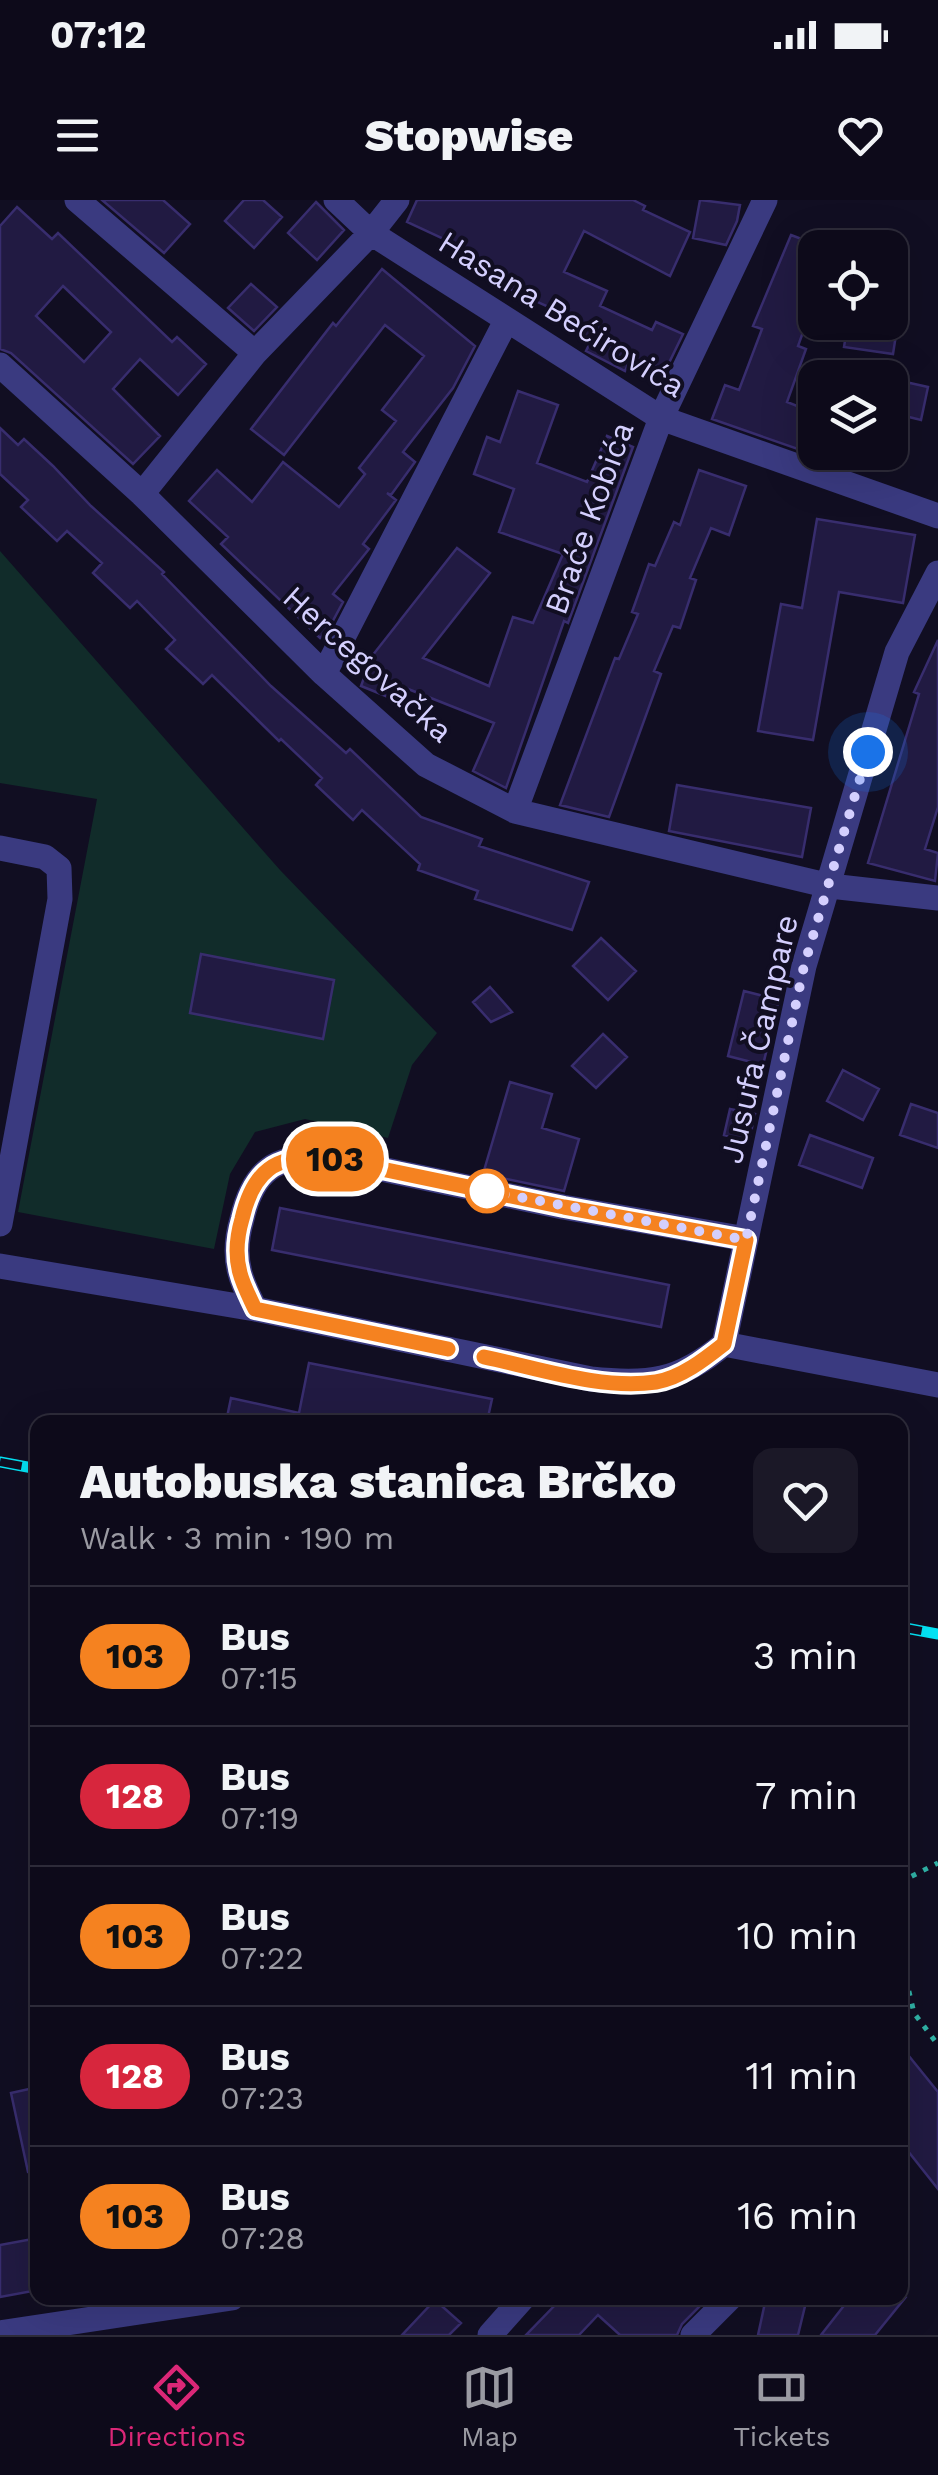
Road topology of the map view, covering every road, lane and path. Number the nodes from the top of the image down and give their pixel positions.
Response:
1 (77, 200) edge
2 (336, 200) edge
3 (397, 200) edge
4 (765, 200) edge
5 (371, 232) junction
6 (506, 322) junction
7 (254, 353) junction
8 (0, 365) edge
9 (661, 418) junction
10 (142, 494) junction
11 (938, 516) edge
12 (938, 572) edge
13 (324, 674) junction
14 (514, 811) junction
15 (0, 848) edge
16 (830, 886) junction
17 (938, 898) edge
18 (0, 1224) edge
19 (746, 1240) junction
20 (0, 1266) edge
21 (255, 1309) junction
22 (724, 1344) junction
23 (938, 1386) edge
24 (938, 1864) edge
25 (908, 1878) edge
26 (908, 1987) edge
27 (938, 2045) edge
28 (186, 2305) edge
29 (516, 2305) edge
30 (723, 2305) edge
31 (0, 2333) edge
32 (490, 2335) edge
33 (693, 2335) edge

1 - 7 street
2 - 5 street, Hasana Bećirovića
3 - 5 street
4 - 9 street, Braće Kobića
5 - 6 street, Hasana Bećirovića
5 - 7 street
6 - 9 street, Hasana Bećirovića
6 - 13 street
7 - 10 street
8 - 10 street, Hercegovačka
9 - 11 street, Hasana Bećirovića
9 - 14 street, Braće Kobića
10 - 13 street, Hercegovačka
12 - 16 street, Jusufa Čampare
13 - 14 street, Hercegovačka
14 - 16 street, Hercegovačka
15 - 18 street
16 - 17 street, Hercegovačka
16 - 19 street, Jusufa Čampare
19 - 21 street
19 - 22 street, Jusufa Čampare
20 - 21 street
21 - 22 street
22 - 23 street
24 - 25 path
26 - 27 path
28 - 31 street
29 - 32 street
30 - 33 street

